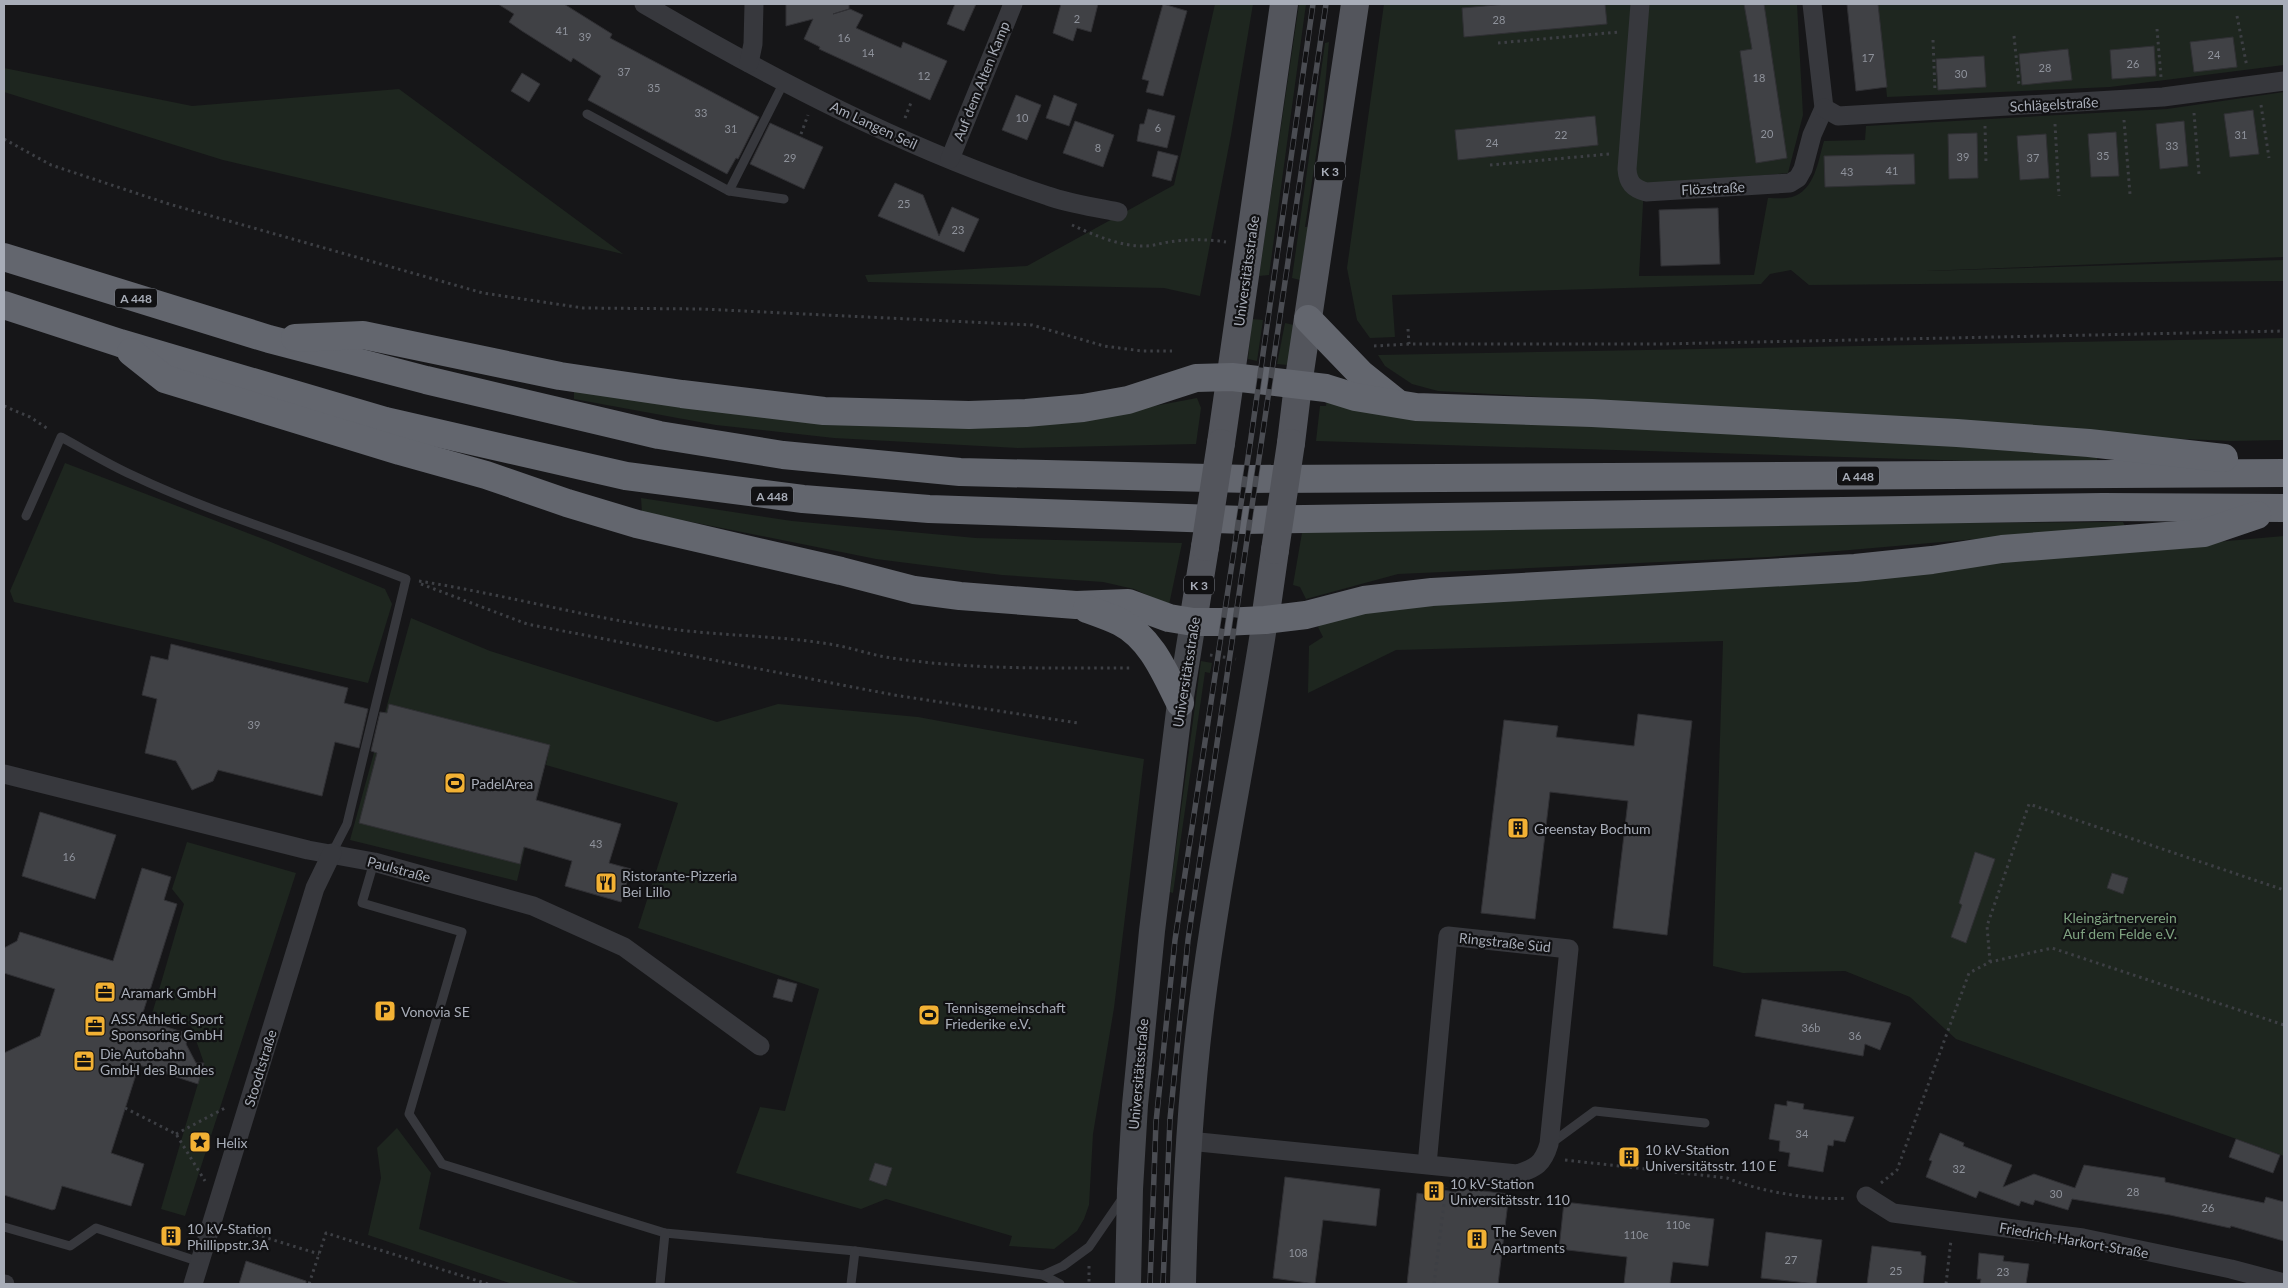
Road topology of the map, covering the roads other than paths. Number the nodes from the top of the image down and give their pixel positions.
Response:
1 (644, 4) edge
2 (754, 4) edge
3 (1013, 4) edge
4 (1284, 4) edge
5 (1355, 4) edge
6 (1640, 4) edge
7 (1812, 4) edge
8 (748, 63) junction
9 (784, 82) junction
10 (2284, 82) edge
11 (1824, 108) junction
12 (588, 114) dead end
13 (950, 159) junction
14 (729, 192) junction
15 (784, 199) dead end
16 (1118, 212) dead end
17 (4, 257) edge
18 (4, 305) edge
19 (1308, 319) junction
20 (269, 339) junction
21 (120, 344) junction
22 (1232, 377) junction
23 (1298, 385) junction
24 (1397, 403) junction
25 (2284, 465) edge
26 (2284, 473) edge
27 (2282, 508) edge
28 (26, 516) dead end
29 (1076, 605) junction
30 (1265, 620) junction
31 (1194, 622) junction
32 (1180, 703) junction
33 (4, 774) edge
34 (332, 853) junction
35 (374, 862) junction
36 (760, 1046) dead end
37 (1705, 1123) dead end
38 (1189, 1142) junction
39 (1544, 1156) junction
40 (1427, 1165) junction
41 (1130, 1189) junction
42 (1866, 1196) road end
43 (4, 1227) edge
44 (666, 1232) junction
45 (855, 1251) junction
46 (200, 1262) junction
47 (1043, 1275) junction
48 (2218, 1276) edge
49 (2284, 1283) edge
50 (193, 1284) edge
51 (660, 1284) edge
52 (851, 1284) edge
53 (1060, 1284) edge
54 (1128, 1284) edge
55 (1183, 1284) edge

1 - 8 street, Am Langen Seil
2 - 8 street
3 - 13 street, Auf dem Alten Kamp
4 - 22 main road, Universitätsstraße / K 3
5 - 19 main road, K 3
6 - 11 street, Flözstraße
7 - 11 street
8 - 9 street, Am Langen Seil
9 - 13 street, Am Langen Seil
9 - 14 lane
10 - 11 street, Schlägelstraße
12 - 14 lane
13 - 16 street, Am Langen Seil
14 - 15 lane
17 - 20 highway, A 448
18 - 21 highway, A 448
19 - 23 main road, K 3
19 - 24 highway
20 - 22 highway
20 - 26 highway, A 448
21 - 27 highway, A 448
21 - 29 highway
22 - 23 highway
22 - 31 main road, Universitätsstraße / K 3, bridge
23 - 24 highway
23 - 30 main road, K 3, bridge
24 - 25 highway
27 - 30 highway
28 - 34 lane
29 - 31 highway
29 - 32 highway
30 - 31 highway
30 - 38 main road, K 3
31 - 32 main road, Universitätsstraße / K 3
32 - 41 main road, Universitätsstraße / K 3
33 - 34 street, Paulstraße
34 - 35 street, Paulstraße
34 - 46 street, Stoodtstraße
35 - 36 street, Paulstraße
35 - 44 lane
37 - 39 lane
38 - 40 street
38 - 55 main road, K 3
39 - 40 street
39 - 40 street, Ringstraße Süd
41 - 47 lane
41 - 54 main road, Universitätsstraße / K 3
42 - 48 street, Friedrich-Harkort-Straße
43 - 46 lane
44 - 45 lane
44 - 51 lane
45 - 47 lane
45 - 52 lane
46 - 50 street, Stoodtstraße
47 - 53 lane
48 - 49 street, Friedrich-Harkort-Straße

